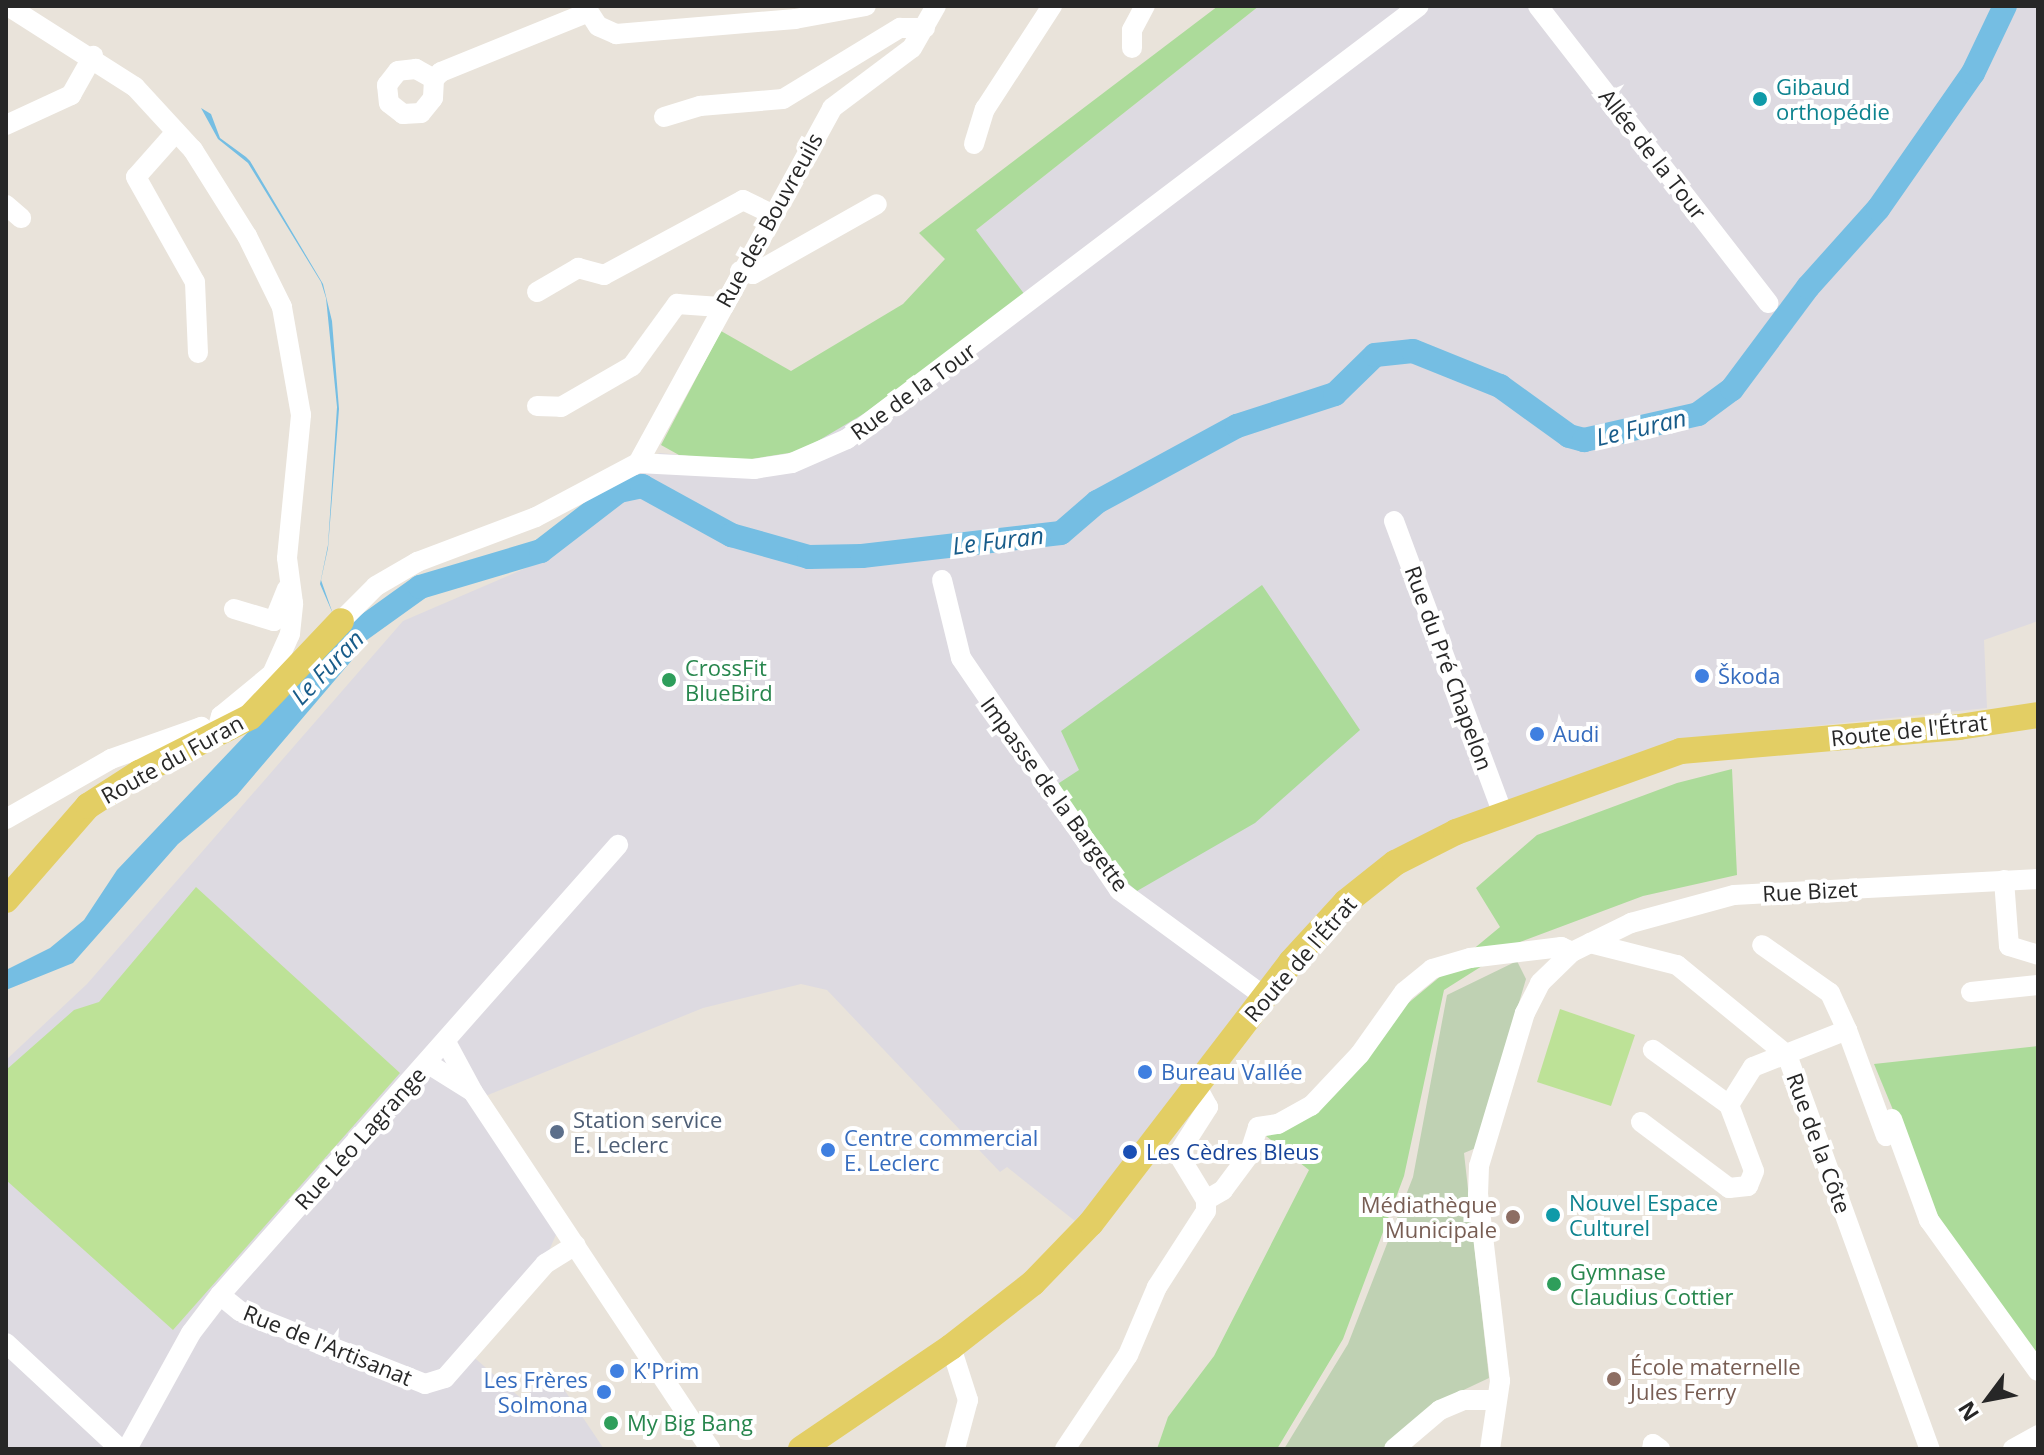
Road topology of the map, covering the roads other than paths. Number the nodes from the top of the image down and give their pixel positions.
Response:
1 (8, 6) edge
2 (866, 6) edge
3 (936, 6) edge
4 (1052, 6) edge
5 (1145, 6) edge
6 (1419, 6) edge
7 (1538, 6) edge
8 (585, 10) edge
9 (925, 28) junction
10 (1132, 48) dead end
11 (93, 56) junction
12 (434, 79) dead end
13 (664, 117) dead end
14 (6, 125) edge
15 (176, 132) junction
16 (974, 144) dead end
17 (877, 204) dead end
18 (772, 214) junction
19 (740, 271) junction
20 (537, 292) dead end
21 (1768, 303) dead end
22 (720, 307) junction
23 (198, 353) dead end
24 (537, 406) dead end
25 (638, 463) junction
26 (1394, 521) dead end
27 (942, 580) dead end
28 (290, 581) junction
29 (234, 609) dead end
30 (341, 621) joint
31 (2038, 715) edge
32 (215, 738) junction
33 (1504, 816) junction
34 (6, 819) edge
35 (618, 845) dead end
36 (2038, 879) edge
37 (2004, 880) junction
38 (6, 900) edge
39 (1762, 945) dead end
40 (1581, 947) junction
41 (2038, 955) edge
42 (2038, 985) edge
43 (1971, 992) dead end
44 (1264, 996) junction
45 (1847, 1030) junction
46 (446, 1042) junction
47 (1653, 1050) dead end
48 (1787, 1055) junction
49 (427, 1063) junction
50 (1196, 1085) junction
51 (473, 1092) junction
52 (1729, 1105) junction
53 (1641, 1122) dead end
54 (1206, 1200) junction
55 (575, 1245) junction
56 (220, 1295) junction
57 (6, 1343) edge
58 (951, 1347) junction
59 (2038, 1371) edge
60 (1496, 1400) junction
61 (2038, 1435) edge
62 (120, 1449) edge
63 (127, 1449) edge
64 (710, 1449) edge
65 (801, 1449) edge
66 (955, 1449) edge
67 (1065, 1449) edge
68 (1394, 1449) edge
69 (1490, 1449) edge
70 (1652, 1449) edge
71 (1660, 1449) edge
72 (1930, 1449) edge
73 (2013, 1449) edge

1 - 11 street
2 - 8 street
3 - 9 street, Rue des Bouvreuils
4 - 16 street
5 - 10 street
6 - 25 street, Rue de la Tour
7 - 21 street, Allée de la Tour
8 - 12 street
9 - 13 street
9 - 18 street, Rue des Bouvreuils
11 - 14 street
11 - 15 street
15 - 23 street
15 - 28 street
17 - 19 street
18 - 19 street, Rue des Bouvreuils
18 - 20 street
19 - 22 street, Rue des Bouvreuils
22 - 24 street
22 - 25 street, Rue des Bouvreuils
25 - 30 street
26 - 33 street, Rue du Pré Chapelon
27 - 44 street, Impasse de la Bargette
28 - 29 street
28 - 32 street
30 - 32 main road, Route du Furan
31 - 33 main road, Route de l'Étrat
32 - 34 street
32 - 38 main road, Route du Furan
33 - 44 main road, Route de l'Étrat
35 - 46 street, Rue Léo Lagrange
36 - 37 street, Rue Bizet
37 - 40 street, Rue Bizet
37 - 41 street
39 - 45 street
40 - 48 street, Rue de la Côte
40 - 54 street, Rue de la Côte
40 - 60 street
42 - 43 street
44 - 50 main road, Route de l'Étrat
45 - 48 street
45 - 59 street
46 - 49 street, Rue Léo Lagrange
46 - 51 street
47 - 52 street
48 - 52 street
48 - 72 street, Rue de la Côte
49 - 51 street
49 - 56 street, Rue Léo Lagrange
50 - 54 street
50 - 58 main road, Route de l'Étrat
51 - 55 street
52 - 53 street
54 - 67 street
55 - 56 street, Rue de l'Artisanat
55 - 64 street
56 - 63 street, Rue Léo Lagrange
57 - 62 street
58 - 65 main road, Route de l'Étrat
58 - 66 street
60 - 68 street
60 - 69 street
61 - 73 street
70 - 71 street

